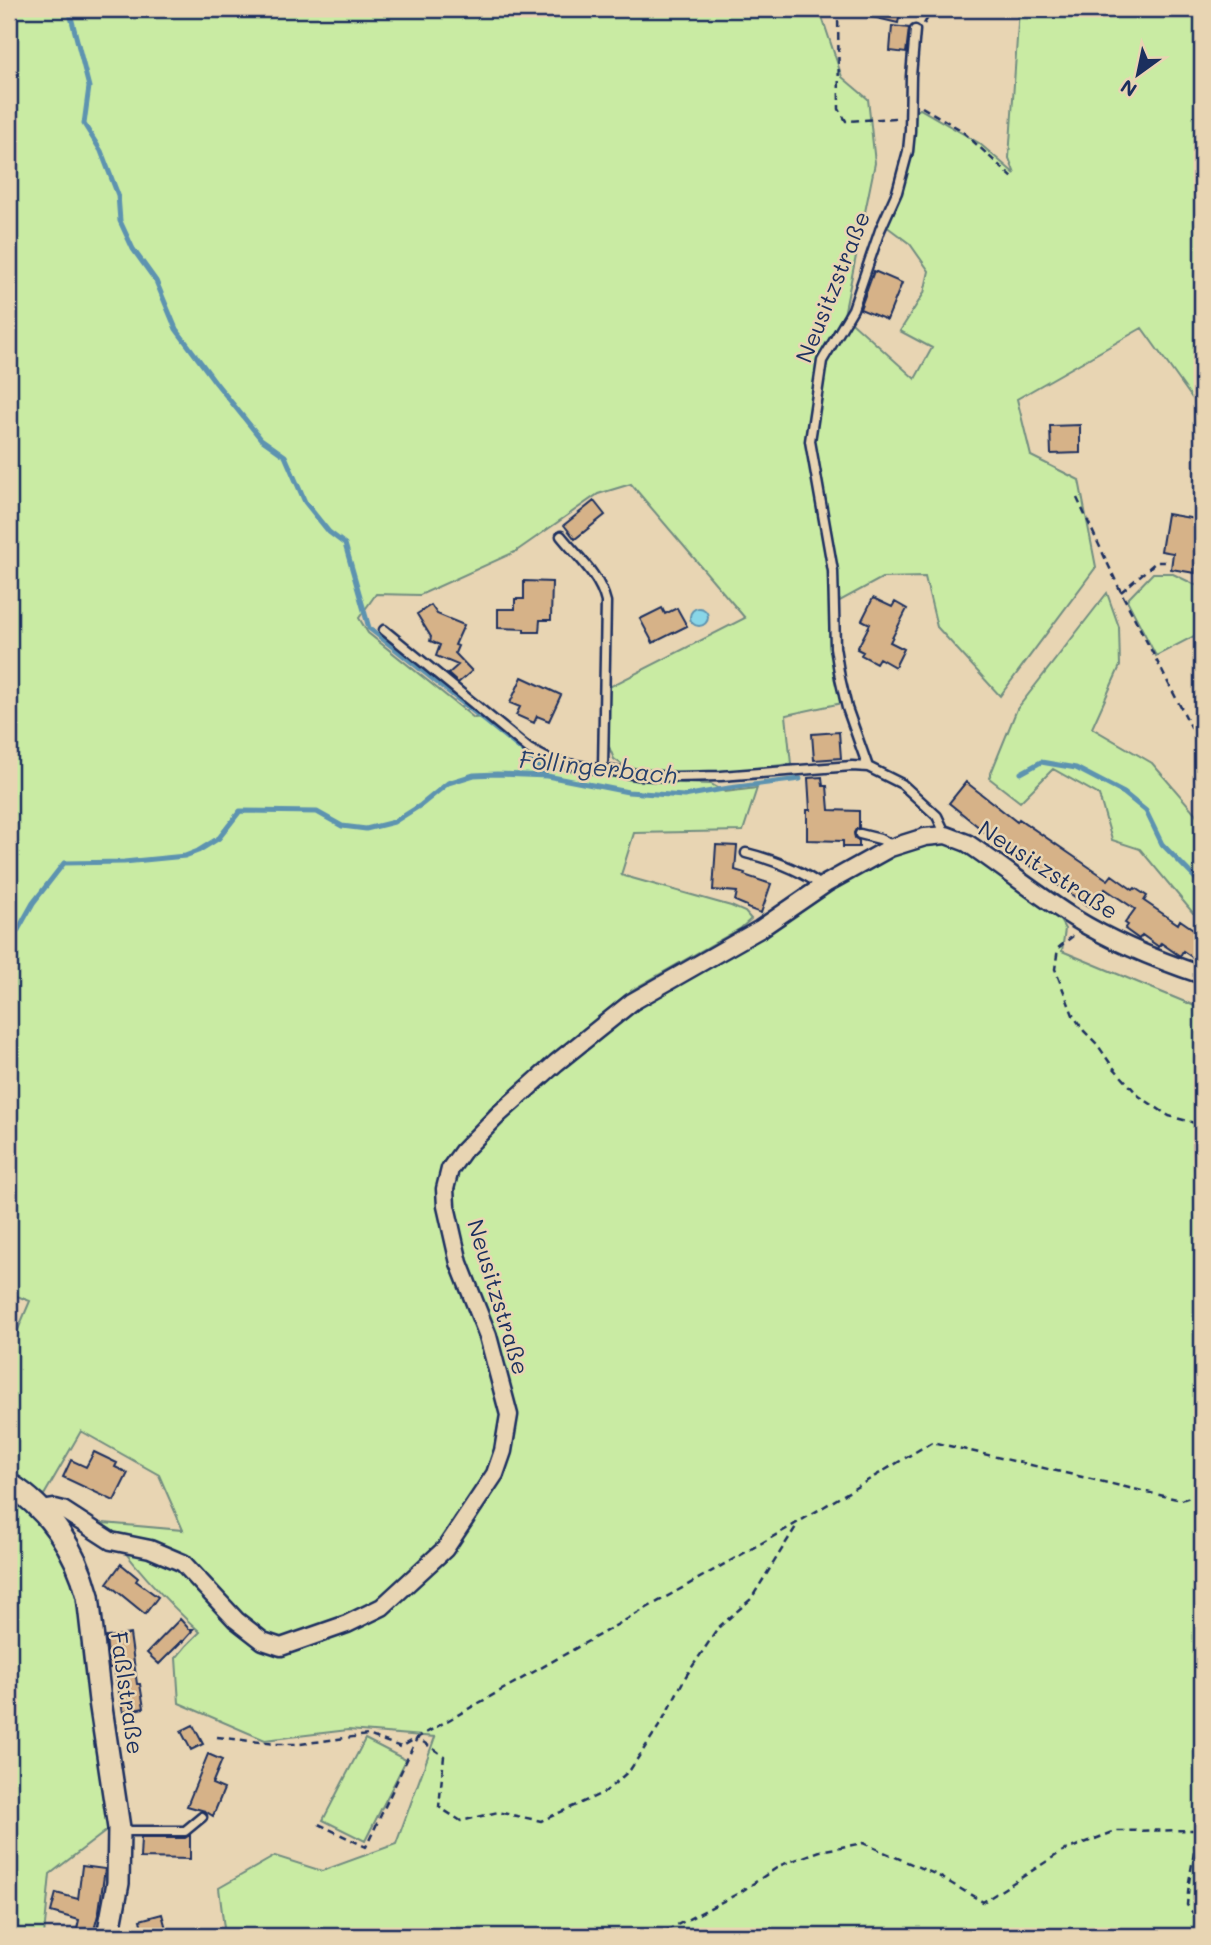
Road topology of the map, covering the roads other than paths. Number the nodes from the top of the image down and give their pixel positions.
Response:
1 (915, 30) road end
2 (561, 536) dead end
3 (384, 630) dead end
4 (868, 767) junction
5 (603, 768) junction
6 (859, 834) dead end
7 (946, 835) junction
8 (894, 846) junction
9 (746, 853) dead end
10 (822, 886) junction
11 (1202, 975) edge
12 (9, 1484) edge
13 (42, 1510) junction
14 (202, 1817) dead end
15 (119, 1831) junction
16 (108, 1936) edge

1 - 4 lane, Neusitzstraße
2 - 5 lane
3 - 5 lane, Neusitzstraße
4 - 5 lane, Neusitzstraße
4 - 7 lane, Neusitzstraße
6 - 8 lane
7 - 8 street, Neusitzstraße
7 - 11 street, Neusitzstraße
8 - 10 street, Neusitzstraße
9 - 10 lane
10 - 13 street, Neusitzstraße
12 - 13 street, Faßlstraße
13 - 15 street, Faßlstraße
14 - 15 lane
15 - 16 street, Faßlstraße

